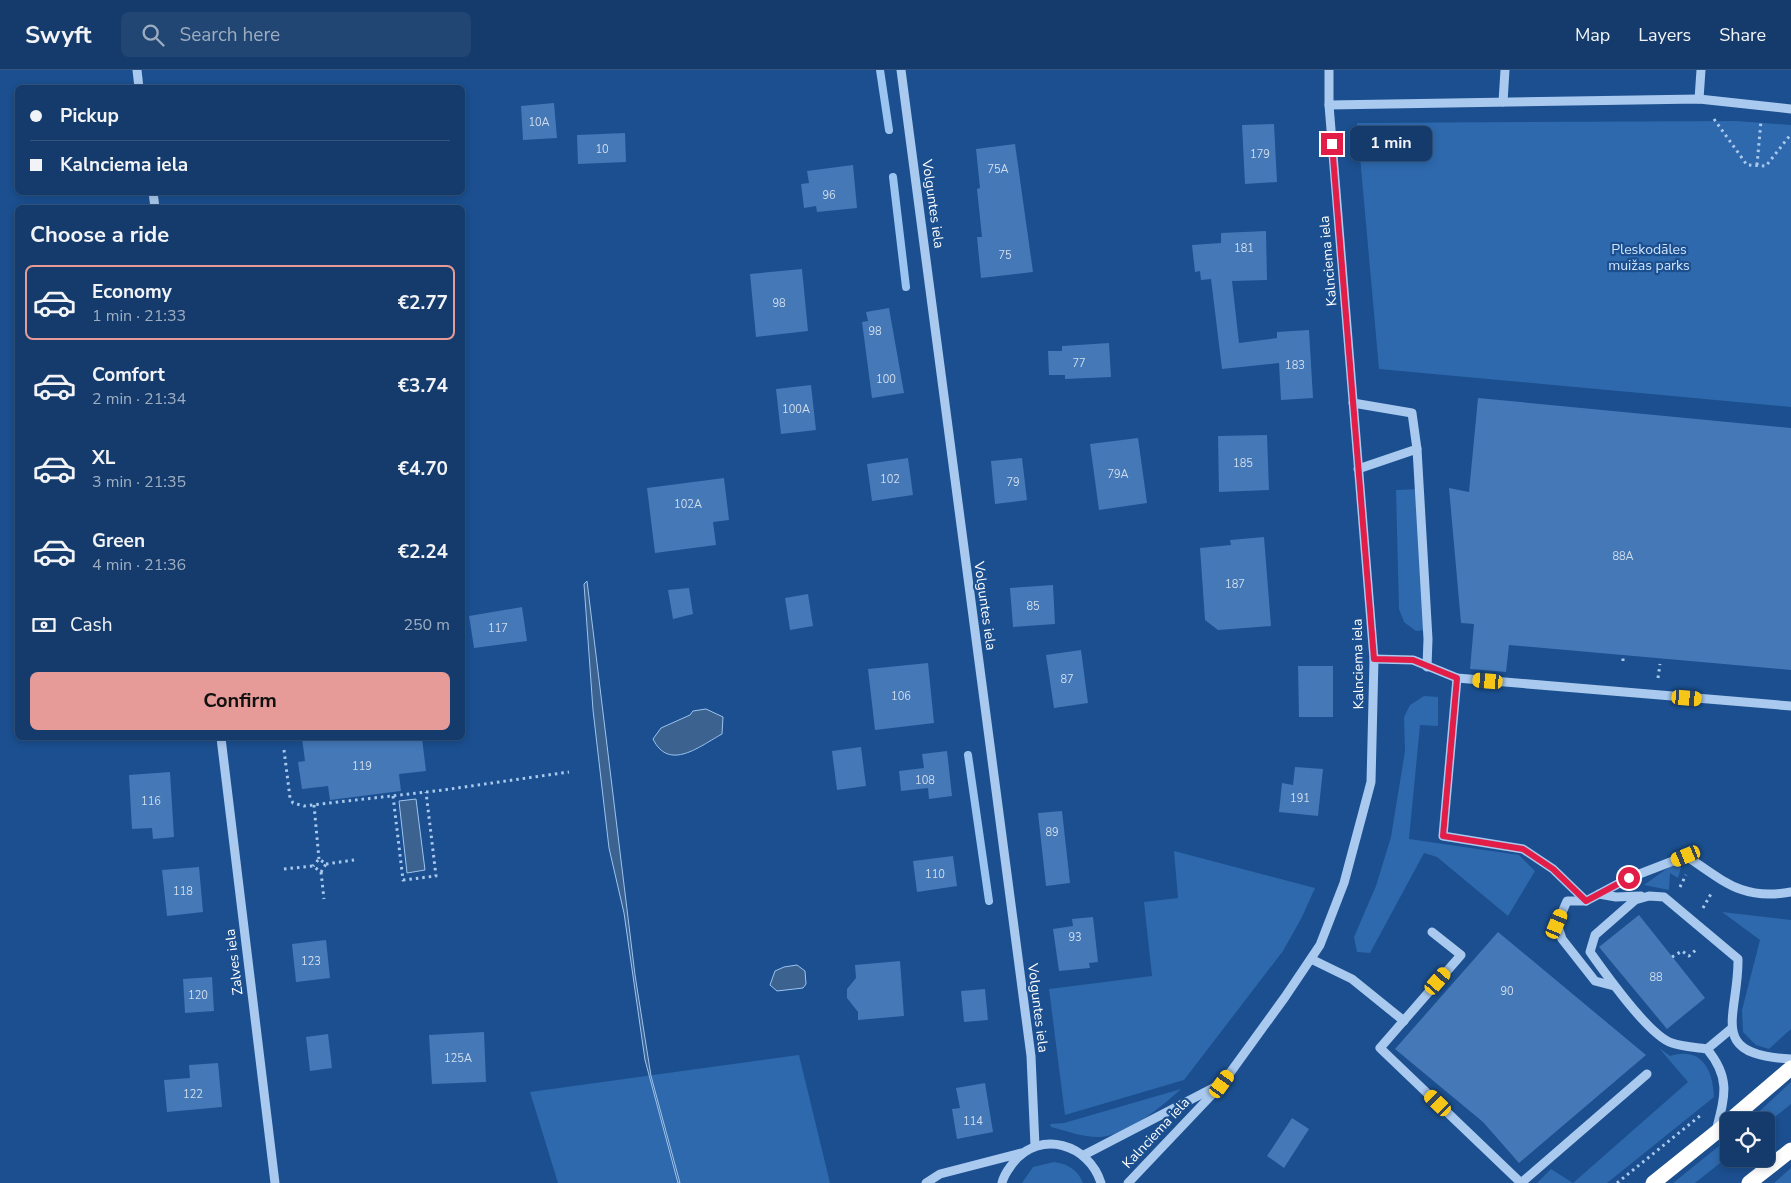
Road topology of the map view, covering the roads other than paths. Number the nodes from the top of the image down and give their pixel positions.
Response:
1 (136, 70) edge
2 (901, 70) edge
3 (1329, 70) edge
4 (1505, 70) edge
5 (1701, 70) edge
6 (138, 85) edge
7 (1699, 98) junction
8 (1503, 102) junction
9 (1329, 105) junction
10 (1791, 109) edge
11 (1353, 403) junction
12 (1418, 449) junction
13 (1358, 469) junction
14 (1374, 659) junction
15 (1428, 667) junction
16 (1457, 678) junction
17 (1791, 706) edge
18 (221, 740) edge
19 (1791, 892) edge
20 (1599, 894) junction
21 (1649, 896) junction
22 (1586, 901) junction
23 (1432, 932) dead end
24 (1311, 960) junction
25 (1614, 986) junction
26 (1404, 1021) junction
27 (1731, 1028) junction
28 (1706, 1049) junction
29 (1791, 1059) edge
30 (1791, 1068) edge
31 (1647, 1074) dead end
32 (1222, 1084) junction
33 (1740, 1112) edge
34 (1720, 1130) edge
35 (1716, 1133) junction
36 (1035, 1146) junction
37 (1791, 1150) edge
38 (1021, 1153) junction
39 (1084, 1155) junction
40 (1520, 1182) edge
41 (275, 1183) edge
42 (926, 1183) edge
43 (1002, 1183) edge
44 (1101, 1183) edge
45 (1128, 1183) edge
46 (1653, 1183) edge
47 (1749, 1183) edge

1 - 6 street
2 - 36 street, Volguntes iela
3 - 9 street, Kalnciema iela
4 - 8 street
5 - 7 street
7 - 8 street
7 - 10 street
8 - 9 street
9 - 11 street, Kalnciema iela
11 - 12 street
11 - 13 street, Kalnciema iela
12 - 13 street
12 - 15 street
13 - 14 street, Kalnciema iela
14 - 15 street
14 - 24 street, Kalnciema iela
15 - 16 street
16 - 17 street
16 - 22 street
18 - 41 street, Zalves iela
19 - 20 street
20 - 21 street
20 - 22 street
21 - 25 street
21 - 27 street
22 - 25 street
23 - 26 street
24 - 26 street
24 - 32 street, Kalnciema iela
25 - 28 street
26 - 40 street
27 - 28 street
27 - 29 street
28 - 35 street
30 - 33 highway
31 - 40 street
32 - 39 street
32 - 45 street, Kalnciema iela
34 - 35 highway
35 - 46 highway
36 - 38 street
36 - 39 street
37 - 47 highway
38 - 42 street
38 - 43 street
39 - 44 street

